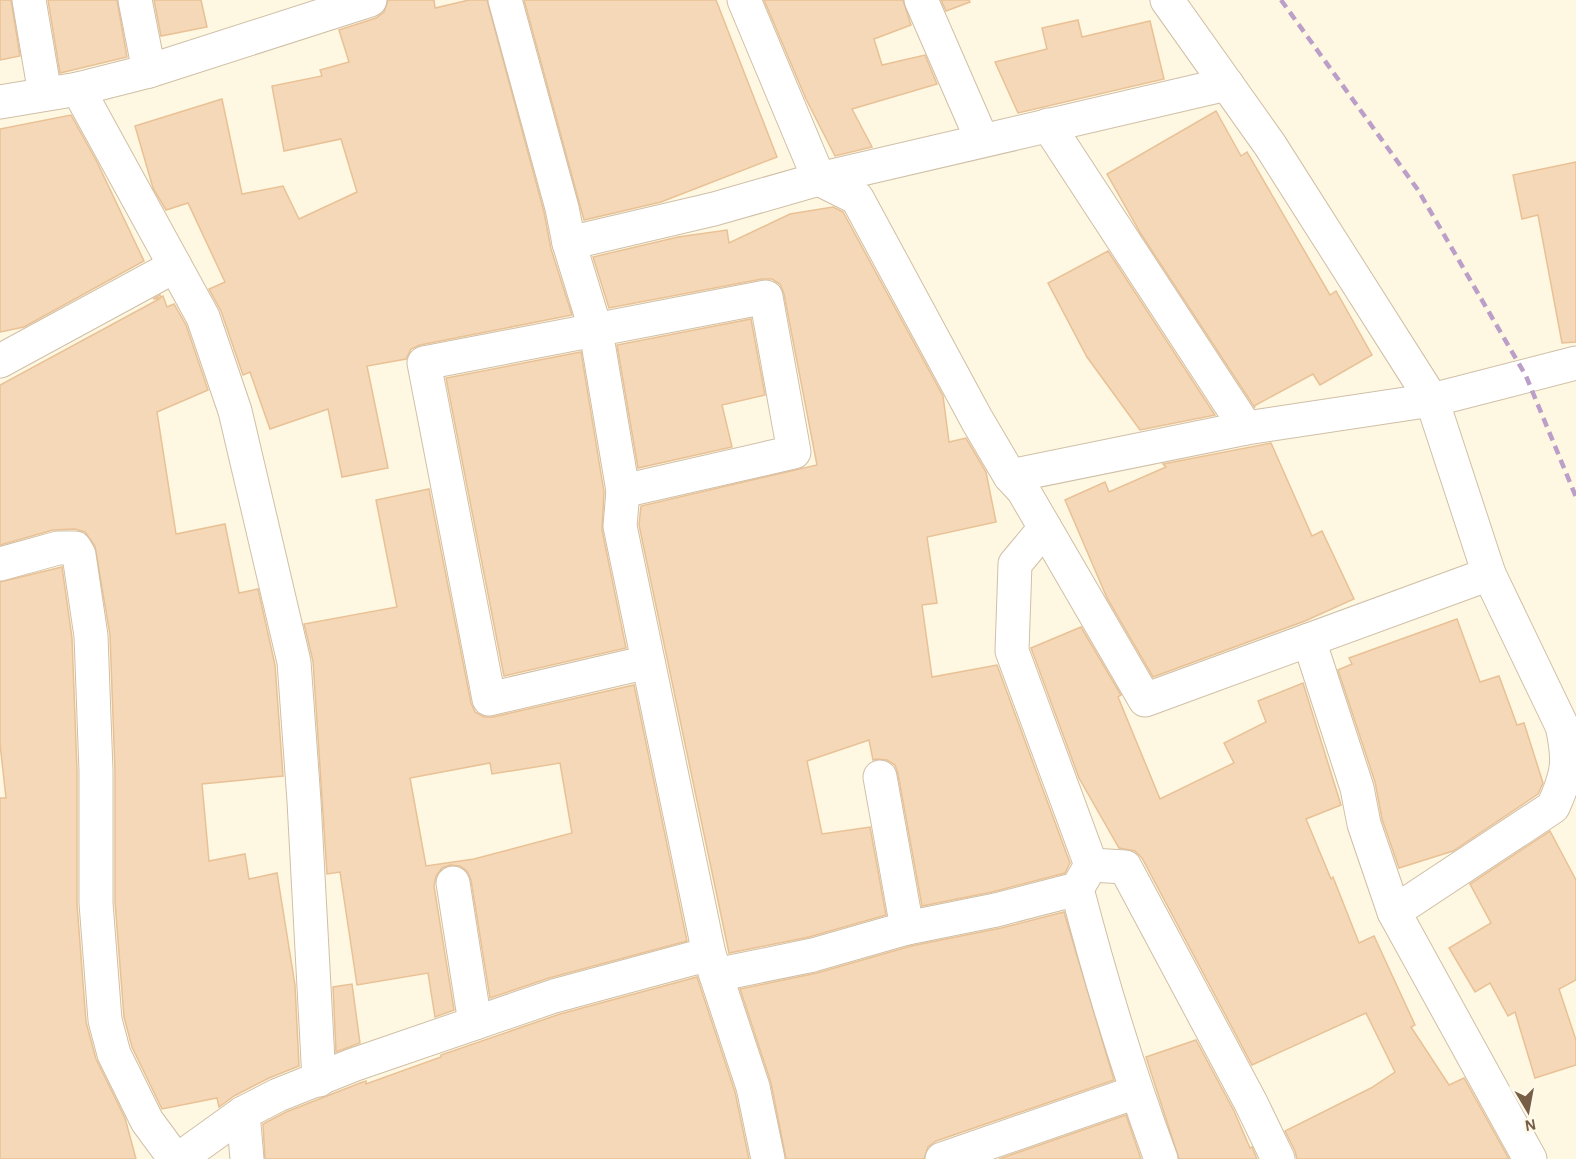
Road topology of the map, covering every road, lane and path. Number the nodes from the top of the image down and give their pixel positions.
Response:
1 (29, 0) edge
2 (135, 0) edge
3 (370, 0) edge
4 (505, 0) edge
5 (744, 0) edge
6 (921, 0) edge
7 (1167, 0) edge
8 (149, 71) junction
9 (1227, 84) junction
10 (78, 89) junction
11 (45, 94) junction
12 (0, 102) edge
13 (1048, 125) junction
14 (982, 140) junction
15 (819, 179) junction
16 (569, 243) junction
17 (175, 266) junction
18 (596, 331) junction
19 (0, 361) edge
20 (1576, 363) edge
21 (1432, 400) junction
22 (1246, 428) junction
23 (1010, 476) junction
24 (623, 491) junction
25 (1045, 528) junction
26 (0, 564) edge
27 (1489, 574) junction
28 (1309, 640) junction
29 (648, 663) junction
30 (880, 777) dead end
31 (1084, 877) junction
32 (453, 883) dead end
33 (1394, 912) junction
34 (908, 928) junction
35 (712, 965) junction
36 (476, 1023) junction
37 (318, 1080) junction
38 (1136, 1092) junction
39 (243, 1113) junction
40 (177, 1159) edge
41 (247, 1159) edge
42 (768, 1159) edge
43 (942, 1159) edge
44 (1161, 1159) edge
45 (1278, 1159) edge
46 (1530, 1159) edge

1 - 11 street
2 - 8 street
3 - 8 street
4 - 16 street
5 - 15 street
6 - 14 street
7 - 9 street
8 - 10 street
9 - 13 street
9 - 21 street
10 - 11 street
10 - 17 street
11 - 12 street
13 - 14 street
13 - 22 street
14 - 15 street
15 - 16 street
15 - 23 street
16 - 18 street
17 - 19 street
17 - 37 street
18 - 24 street
18 - 24 street
18 - 29 street
20 - 21 street
21 - 22 street
21 - 27 street
22 - 23 street
23 - 25 street
24 - 29 street
25 - 28 street
25 - 31 street
26 - 40 street
27 - 28 street
27 - 33 street
28 - 33 street
29 - 35 street
30 - 34 street
31 - 34 street
31 - 38 street
31 - 45 street
32 - 36 street
33 - 46 street
34 - 35 street
35 - 36 street
35 - 42 street
36 - 37 street
37 - 39 street
38 - 43 street
38 - 44 street
39 - 40 street
39 - 41 street

